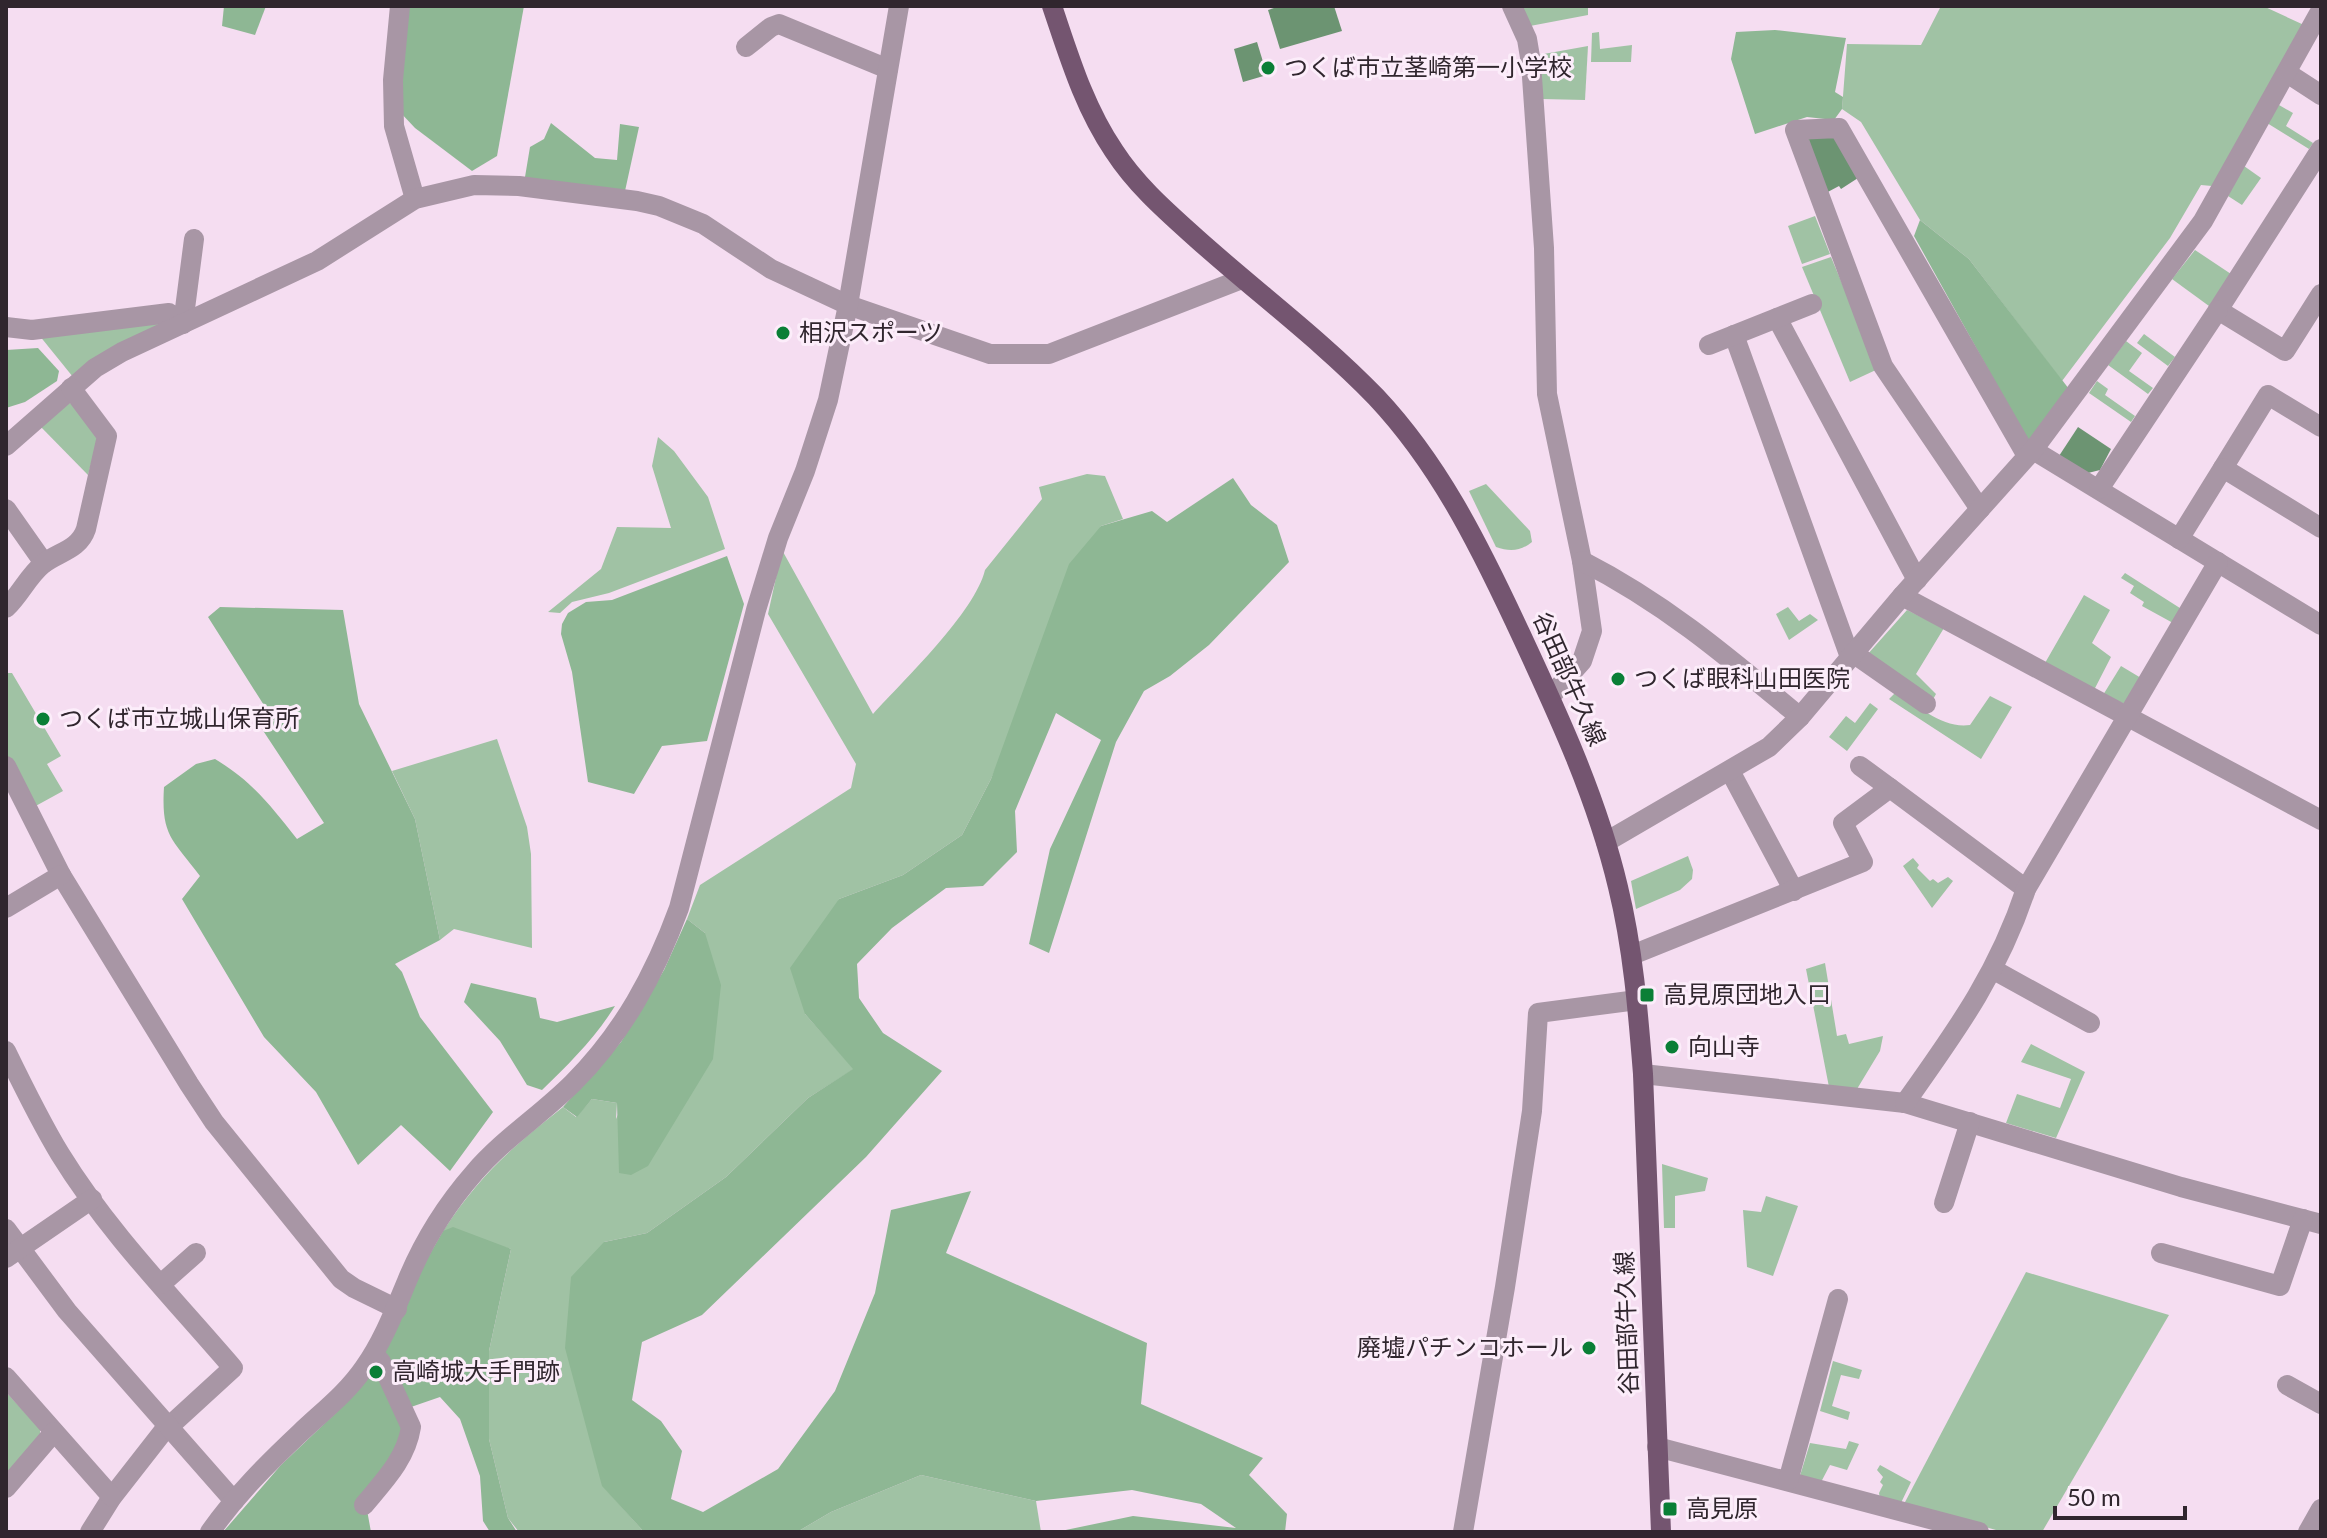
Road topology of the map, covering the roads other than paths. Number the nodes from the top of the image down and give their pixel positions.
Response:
1 (400, 6) edge
2 (899, 6) edge
3 (1052, 6) edge
4 (1512, 6) edge
5 (2321, 10) edge
6 (746, 47) dead end
7 (888, 69) junction
8 (2287, 73) junction
9 (2321, 95) edge
10 (2321, 149) edge
11 (415, 199) junction
12 (194, 239) dead end
13 (1242, 279) junction
14 (2321, 294) edge
15 (1812, 304) dead end
16 (848, 305) junction
17 (2218, 310) junction
18 (1777, 318) junction
19 (183, 324) junction
20 (6, 327) edge
21 (1734, 335) junction
22 (1709, 345) dead end
23 (71, 388) junction
24 (2321, 427) edge
25 (6, 446) edge
26 (2030, 453) junction
27 (2223, 468) junction
28 (2099, 489) junction
29 (6, 509) edge
30 (1980, 509) junction
31 (2321, 528) edge
32 (2179, 539) junction
33 (1582, 561) junction
34 (2218, 562) junction
35 (44, 563) junction
36 (1917, 580) junction
37 (1902, 596) junction
38 (6, 608) edge
39 (2321, 625) edge
40 (1851, 655) junction
41 (1550, 697) junction
42 (1926, 704) dead end
43 (2127, 715) junction
44 (1800, 717) junction
45 (6, 766) edge
46 (1860, 766) dead end
47 (1730, 771) junction
48 (1890, 788) junction
49 (2321, 820) edge
50 (1606, 842) junction
51 (61, 875) junction
52 (2026, 889) junction
53 (1794, 891) junction
54 (6, 908) edge
55 (1632, 955) junction
56 (1994, 970) junction
57 (1637, 1000) junction
58 (2090, 1023) dead end
59 (6, 1051) edge
60 (1643, 1074) junction
61 (1905, 1103) junction
62 (1970, 1122) junction
63 (92, 1199) junction
64 (1944, 1203) dead end
65 (2312, 1222) edge
66 (6, 1229) edge
67 (196, 1253) dead end
68 (2161, 1253) dead end
69 (13, 1254) edge
70 (161, 1284) junction
71 (1838, 1299) dead end
72 (397, 1309) junction
73 (374, 1354) junction
74 (6, 1377) edge
75 (2287, 1385) dead end
76 (2321, 1404) edge
77 (169, 1426) junction
78 (54, 1432) junction
79 (1657, 1447) junction
80 (1788, 1481) junction
81 (6, 1488) edge
82 (112, 1497) junction
83 (234, 1501) junction
84 (364, 1505) dead end
85 (2321, 1509) edge
86 (1922, 1525) edge
87 (90, 1532) edge
88 (210, 1532) edge
89 (1463, 1532) edge
90 (1661, 1532) edge
91 (1979, 1532) edge
92 (2308, 1532) edge

1 - 11 street
2 - 7 street
3 - 13 main road, 谷田部牛久線
4 - 33 street
5 - 8 street
6 - 7 street
7 - 16 street
8 - 9 street
8 - 26 street
10 - 17 street
11 - 16 street
11 - 19 street
12 - 19 street
13 - 16 street
13 - 41 main road, 谷田部牛久線
14 - 17 street
15 - 18 street
16 - 72 street
17 - 28 street
18 - 21 street
18 - 36 street
19 - 20 street
19 - 23 street
21 - 22 street
21 - 40 street
23 - 25 street
23 - 35 street
24 - 27 street
26 - 28 street
26 - 30 street
26 - 30 street
27 - 31 street
27 - 32 street
28 - 32 street
29 - 35 street
30 - 36 street
32 - 34 street
33 - 41 street
33 - 44 street
34 - 39 street
34 - 43 street
35 - 38 street
36 - 37 street
37 - 40 street
37 - 43 street
40 - 42 street
40 - 44 street
41 - 50 main road, 谷田部牛久線
43 - 49 street
43 - 52 street
44 - 47 street
45 - 51 street
46 - 48 street
47 - 50 street
47 - 53 street
48 - 52 street
48 - 53 street
50 - 55 main road, 谷田部牛久線
51 - 54 street
51 - 72 street
52 - 56 street
53 - 55 street
55 - 57 main road, 谷田部牛久線
56 - 58 street
56 - 61 street
57 - 60 main road, 谷田部牛久線
57 - 89 street
59 - 63 street
60 - 61 street
60 - 79 main road, 谷田部牛久線
61 - 62 street
62 - 64 street
62 - 65 street
63 - 69 street
63 - 70 street
65 - 68 street
66 - 69 street
67 - 70 street
69 - 77 street
70 - 77 street
71 - 80 street
72 - 73 street
73 - 83 street
73 - 84 street
74 - 78 street
75 - 76 street
77 - 82 street
77 - 83 street
78 - 81 street
78 - 82 street
79 - 80 street
79 - 90 main road, 谷田部牛久線
80 - 86 street
82 - 87 street
83 - 88 street
85 - 92 street
86 - 91 street

